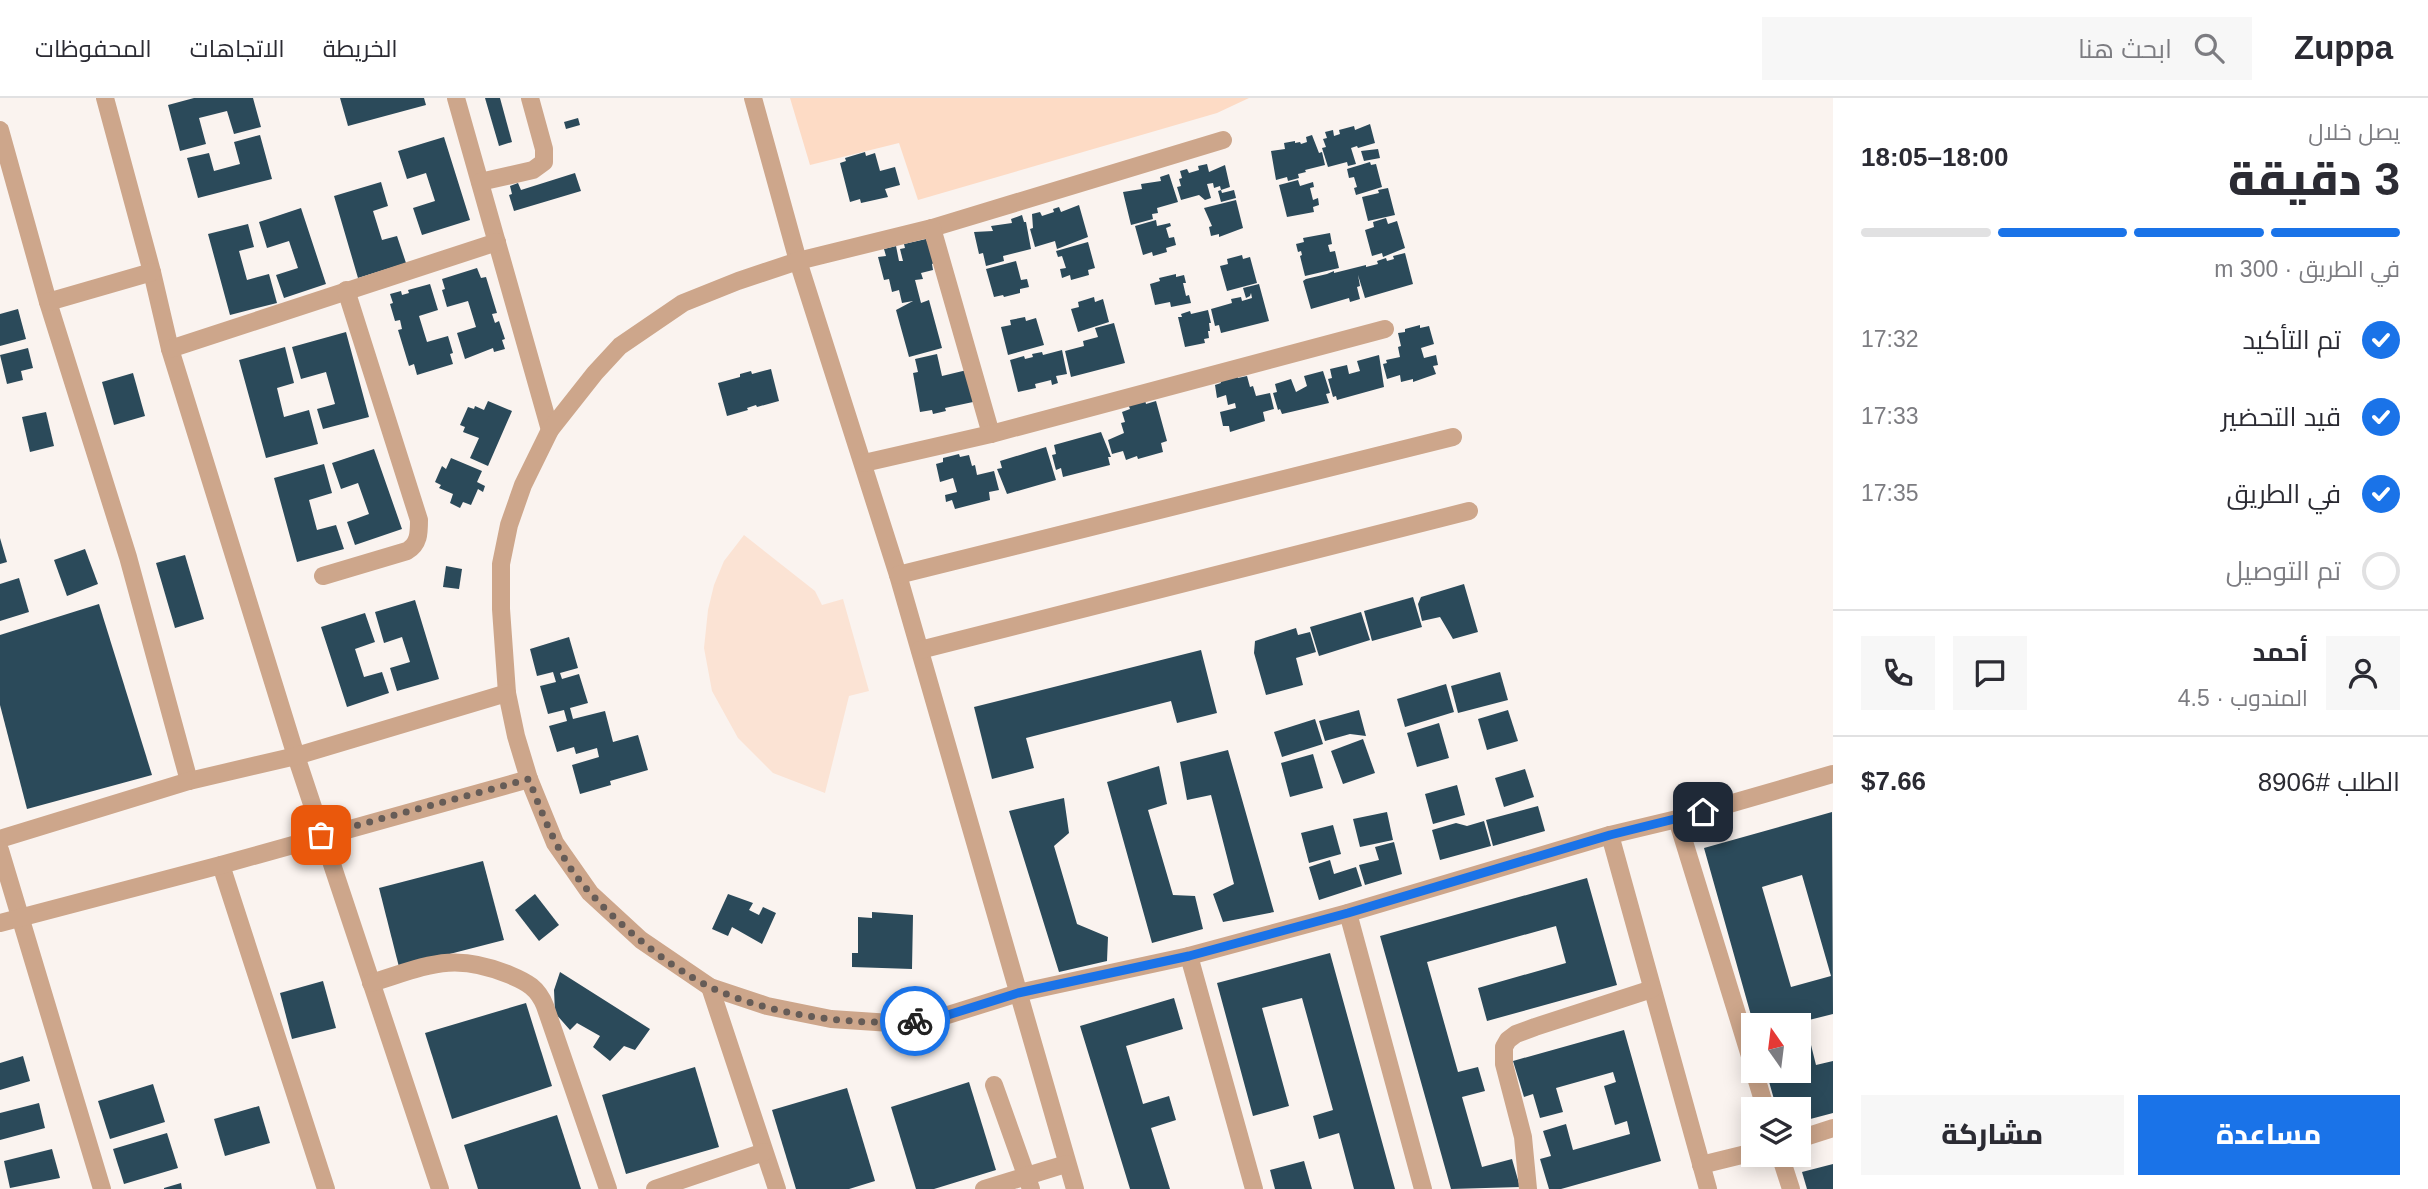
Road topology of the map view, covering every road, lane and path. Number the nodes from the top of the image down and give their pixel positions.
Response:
1 (105, 98) edge
2 (456, 98) edge
3 (530, 98) edge
4 (753, 98) edge
5 (0, 130) edge
6 (1223, 141) dead end
7 (480, 182) junction
8 (932, 228) junction
9 (498, 242) junction
10 (798, 261) junction
11 (152, 272) junction
12 (346, 290) junction
13 (48, 302) junction
14 (1385, 329) dead end
15 (170, 349) junction
16 (550, 430) junction
17 (991, 434) junction
18 (1453, 437) dead end
19 (864, 463) junction
20 (1469, 511) dead end
21 (898, 575) junction
22 (323, 576) dead end
23 (920, 650) junction
24 (507, 693) junction
25 (296, 756) junction
26 (1833, 774) edge
27 (529, 779) junction
28 (189, 781) junction
29 (1677, 820) junction
30 (321, 835) junction
31 (1610, 835) junction
32 (0, 839) edge
33 (0, 850) edge
34 (221, 865) junction
35 (1348, 913) junction
36 (20, 917) junction
37 (0, 923) edge
38 (1189, 956) junction
39 (371, 983) junction
40 (710, 987) junction
41 (1653, 989) junction
42 (1018, 993) junction
43 (1741, 1028) edge
44 (994, 1085) dead end
45 (1833, 1128) edge
46 (1811, 1135) edge
47 (764, 1152) junction
48 (1741, 1155) edge
49 (1066, 1164) junction
50 (1701, 1165) junction
51 (1784, 1167) edge
52 (1029, 1182) edge
53 (102, 1189) edge
54 (326, 1189) edge
55 (440, 1189) edge
56 (608, 1189) edge
57 (655, 1189) edge
58 (777, 1189) edge
59 (984, 1189) edge
60 (1075, 1189) edge
61 (1254, 1189) edge
62 (1423, 1189) edge
63 (1528, 1189) edge
64 (1707, 1189) edge
65 (1791, 1189) edge

1 - 11 street
2 - 7 street
3 - 7 street
4 - 10 street
5 - 13 street
6 - 8 street
7 - 9 street
8 - 10 street
8 - 17 street
9 - 12 street
9 - 16 street
10 - 16 street
10 - 19 street
11 - 13 street
11 - 15 street
12 - 15 street
12 - 22 street
13 - 28 street
14 - 17 street
15 - 25 street
16 - 24 street
17 - 19 street
18 - 21 street
19 - 21 street
20 - 23 street
21 - 23 street
23 - 42 street
24 - 25 street
24 - 27 street
25 - 28 street
25 - 30 street
26 - 29 street
27 - 30 street
27 - 40 street
28 - 32 street
29 - 31 street
29 - 43 street
30 - 34 street
30 - 39 street
31 - 35 street
31 - 41 street
33 - 36 street
34 - 36 street
34 - 54 street
35 - 38 street
35 - 62 street
36 - 37 street
36 - 53 street
38 - 42 street
38 - 61 street
39 - 55 street
39 - 56 street
40 - 42 street
40 - 47 street
41 - 50 street
41 - 63 street
42 - 49 street
44 - 52 street
45 - 46 street
47 - 57 street
47 - 58 street
48 - 50 street
49 - 52 street
49 - 60 street
50 - 64 street
51 - 65 street
52 - 59 street

